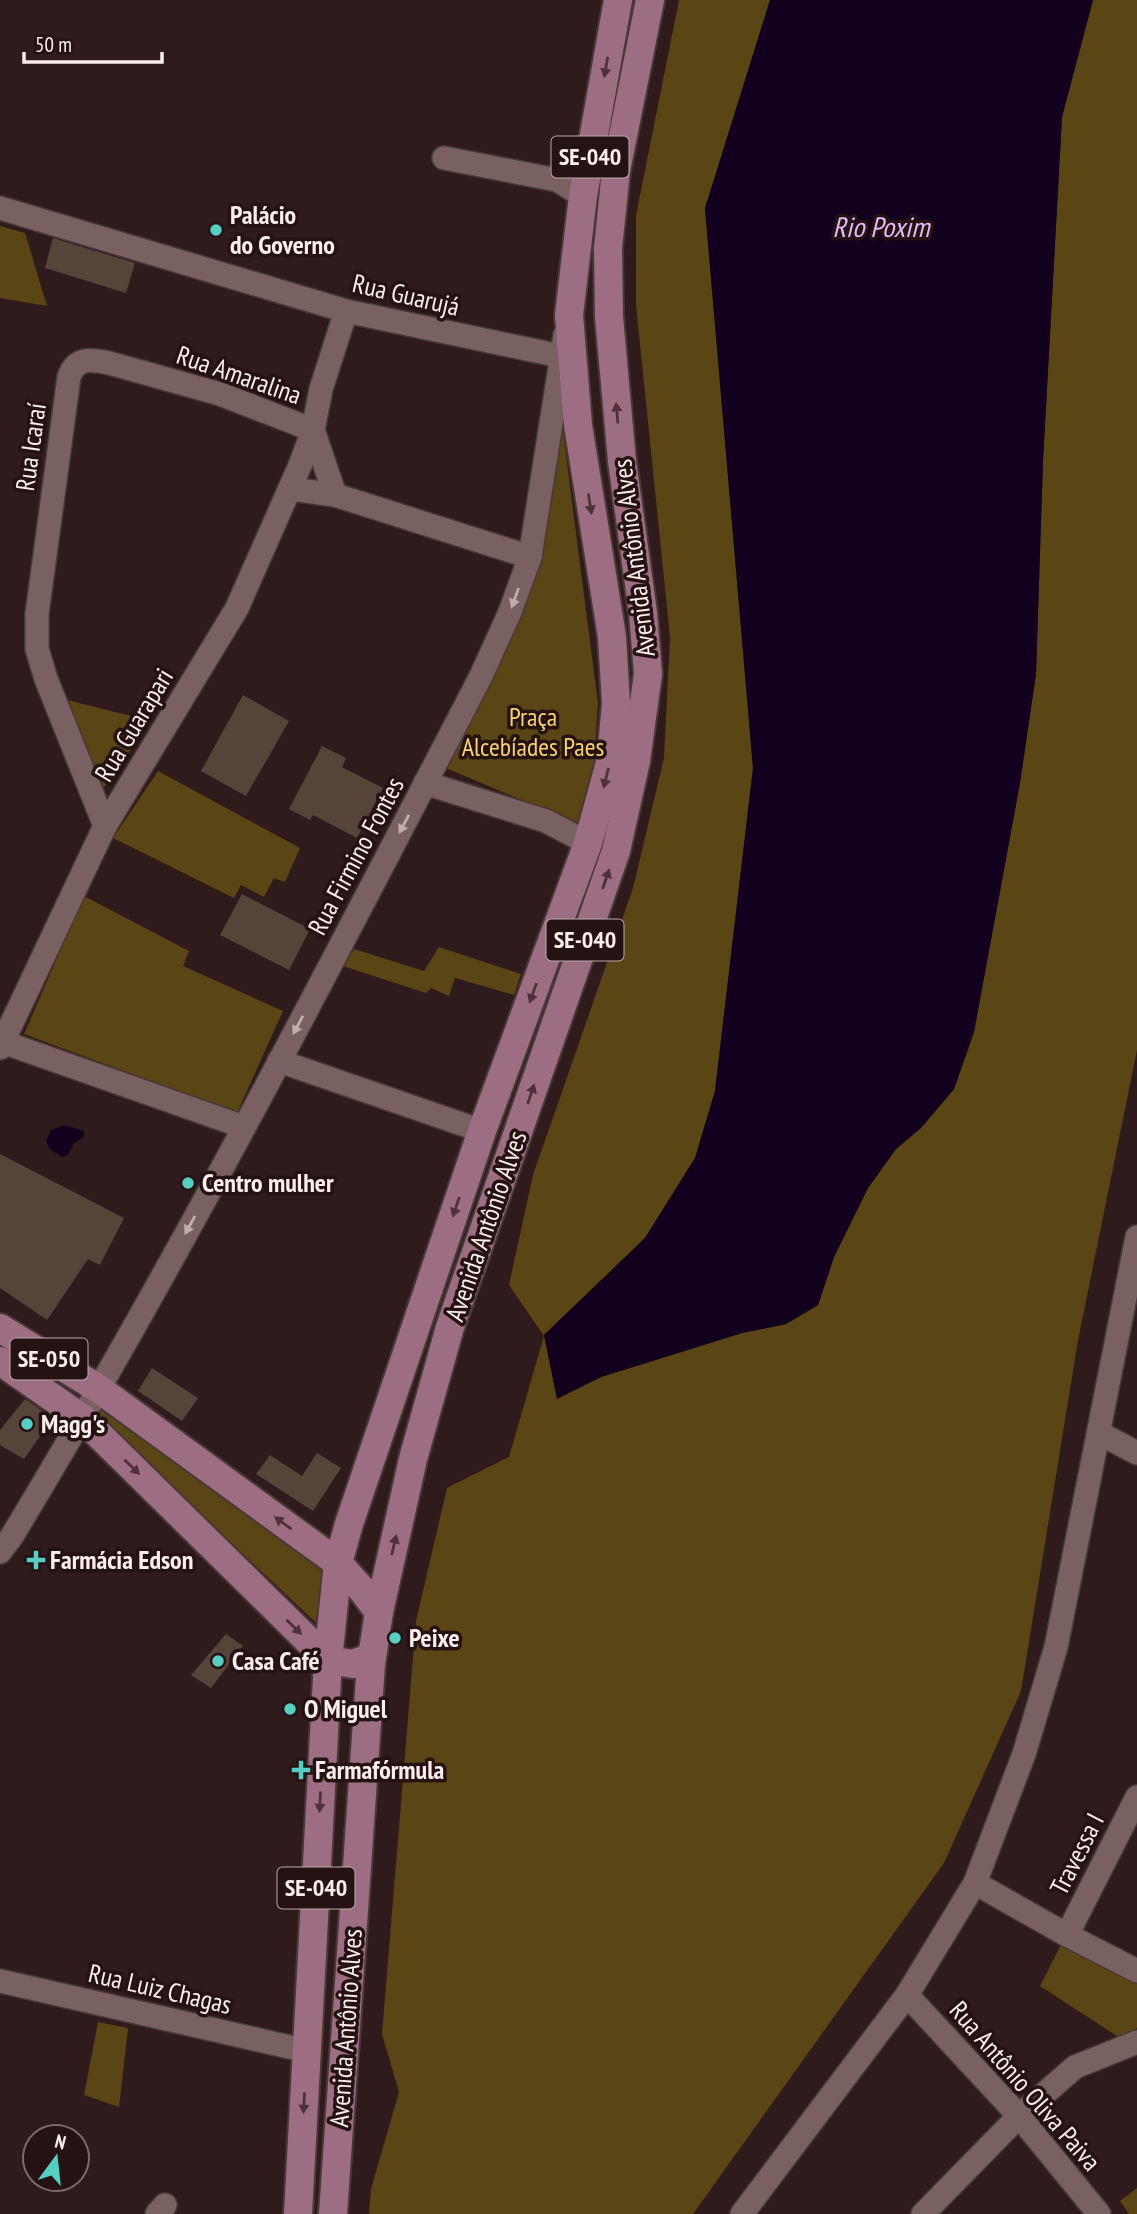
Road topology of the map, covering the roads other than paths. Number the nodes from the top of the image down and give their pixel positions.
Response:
1 (618, 0) edge
2 (650, 0) edge
3 (444, 158) dead end
4 (583, 196) junction
5 (0, 208) edge
6 (346, 311) junction
7 (569, 315) junction
8 (560, 356) junction
9 (80, 361) joint
10 (313, 430) junction
11 (290, 489) junction
12 (335, 495) junction
13 (530, 557) junction
14 (425, 783) junction
15 (105, 826) junction
16 (587, 844) junction
17 (1, 1044) edge
18 (279, 1061) junction
19 (244, 1127) junction
20 (482, 1131) junction
21 (1137, 1237) edge
22 (0, 1328) edge
23 (0, 1361) edge
24 (99, 1389) junction
25 (83, 1419) junction
26 (1099, 1433) junction
27 (1137, 1453) edge
28 (0, 1552) edge
29 (338, 1563) junction
30 (379, 1612) junction
31 (372, 1657) junction
32 (328, 1660) junction
33 (1137, 1797) edge
34 (975, 1883) junction
35 (1067, 1936) junction
36 (1137, 1971) edge
37 (0, 1981) edge
38 (907, 1995) junction
39 (1137, 2042) edge
40 (307, 2051) junction
41 (1019, 2116) junction
42 (298, 2214) edge
43 (333, 2214) edge
44 (742, 2214) edge
45 (923, 2214) edge
46 (1099, 2214) edge

1 -> 4 main road, SE-040
30 -> 2 main road, Avenida Antônio Alves / SE-040
3 - 4 street
4 - 7 main road, SE-040
5 - 6 street, Rua Guarujá
6 - 8 street, Rua Guarujá
6 - 10 street, Rua Guarapari
7 - 8 street, Rua Firmino Fontes
7 -> 16 main road, Avenida Antônio Alves / SE-040
8 - 13 street, Rua Firmino Fontes
9 - 10 street, Rua Amaralina
9 - 15 street, Rua Icaraí
10 - 11 street, Rua Guarapari
10 - 12 street, Rua Amaralina
11 - 12 street
11 - 15 street, Rua Guarapari
12 - 13 street
13 -> 14 street, Rua Firmino Fontes
14 - 16 street
14 -> 18 street, Rua Firmino Fontes
15 - 17 street, Rua Guarapari
16 -> 20 main road, Avenida Antônio Alves / SE-040
17 - 19 street
18 - 19 street, Rua Firmino Fontes
18 - 20 street
19 -> 24 street, Rua Firmino Fontes
20 -> 29 main road, Avenida Antônio Alves / SE-040
21 - 26 street
22 - 24 main road, SE-050
23 - 25 main road
24 - 25 street, Rua Firmino Fontes
29 -> 24 main road
25 - 28 street, Rua Firmino Fontes
25 -> 32 main road
26 - 27 street
26 - 34 street
29 - 30 main road
29 - 32 main road, Avenida Antônio Alves / SE-040
30 - 31 main road, Avenida Antônio Alves / SE-040
31 - 32 main road
31 - 43 main road, Avenida Antônio Alves / SE-040
32 -> 40 main road, Avenida Antônio Alves / SE-040
33 - 35 street, Travessa I
34 - 35 street
34 - 38 street
35 - 36 street
37 - 40 street, Rua Luiz Chagas
38 - 41 street, Rua Antônio Oliva Paiva
38 - 44 street
39 - 41 street
40 -> 42 main road, Avenida Antônio Alves / SE-040
41 - 45 street
41 - 46 street, Rua Antônio Oliva Paiva

